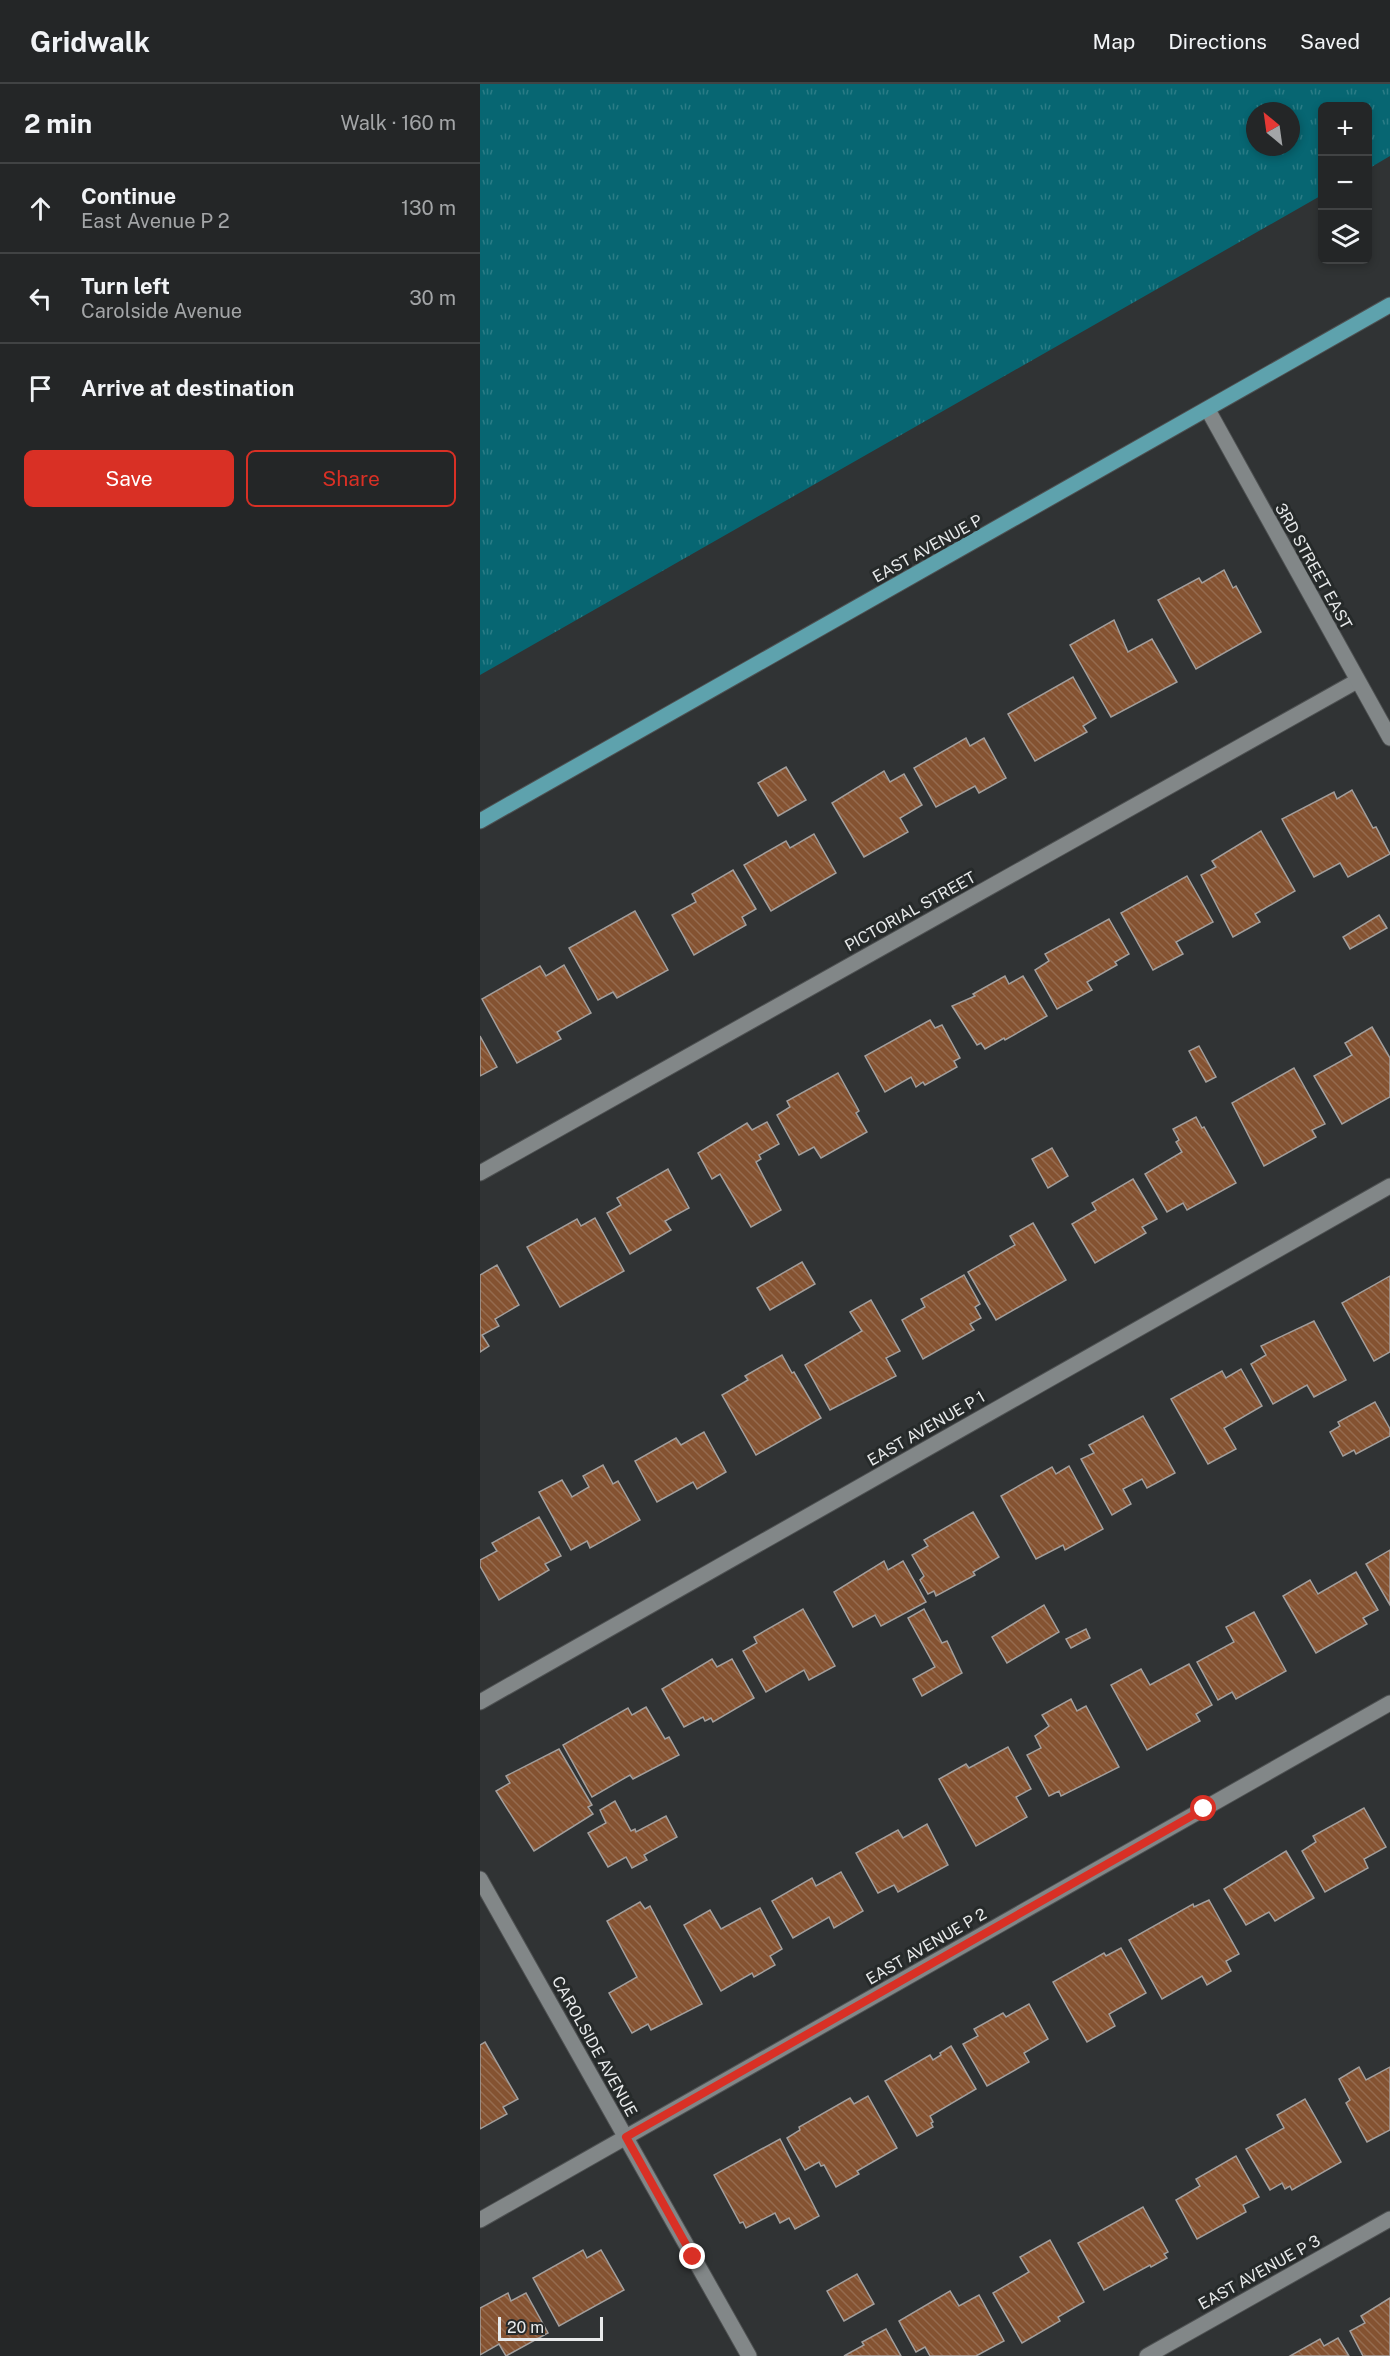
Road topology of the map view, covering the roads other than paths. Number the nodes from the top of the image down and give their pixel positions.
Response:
1 (1390, 305) edge
2 (1208, 410) junction
3 (1357, 681) junction
4 (1390, 738) edge
5 (480, 821) edge
6 (480, 1173) edge
7 (1390, 1186) edge
8 (480, 1702) edge
9 (1390, 1703) edge
10 (480, 1879) edge
11 (626, 2137) junction
12 (1390, 2218) edge
13 (480, 2220) edge
14 (749, 2356) edge
15 (1147, 2356) edge

1 - 2 main road, EAST AVENUE P
2 - 3 street, 3RD STREET EAST
2 - 5 main road, EAST AVENUE P
3 - 4 street, 3RD STREET EAST
3 - 6 street, PICTORIAL STREET
7 - 8 street, EAST AVENUE P 1
9 - 11 street, EAST AVENUE P 2
10 - 11 street, CAROLSIDE AVENUE
11 - 13 street, EAST AVENUE P 2
11 - 14 street, CAROLSIDE AVENUE
12 - 15 street, EAST AVENUE P 3

